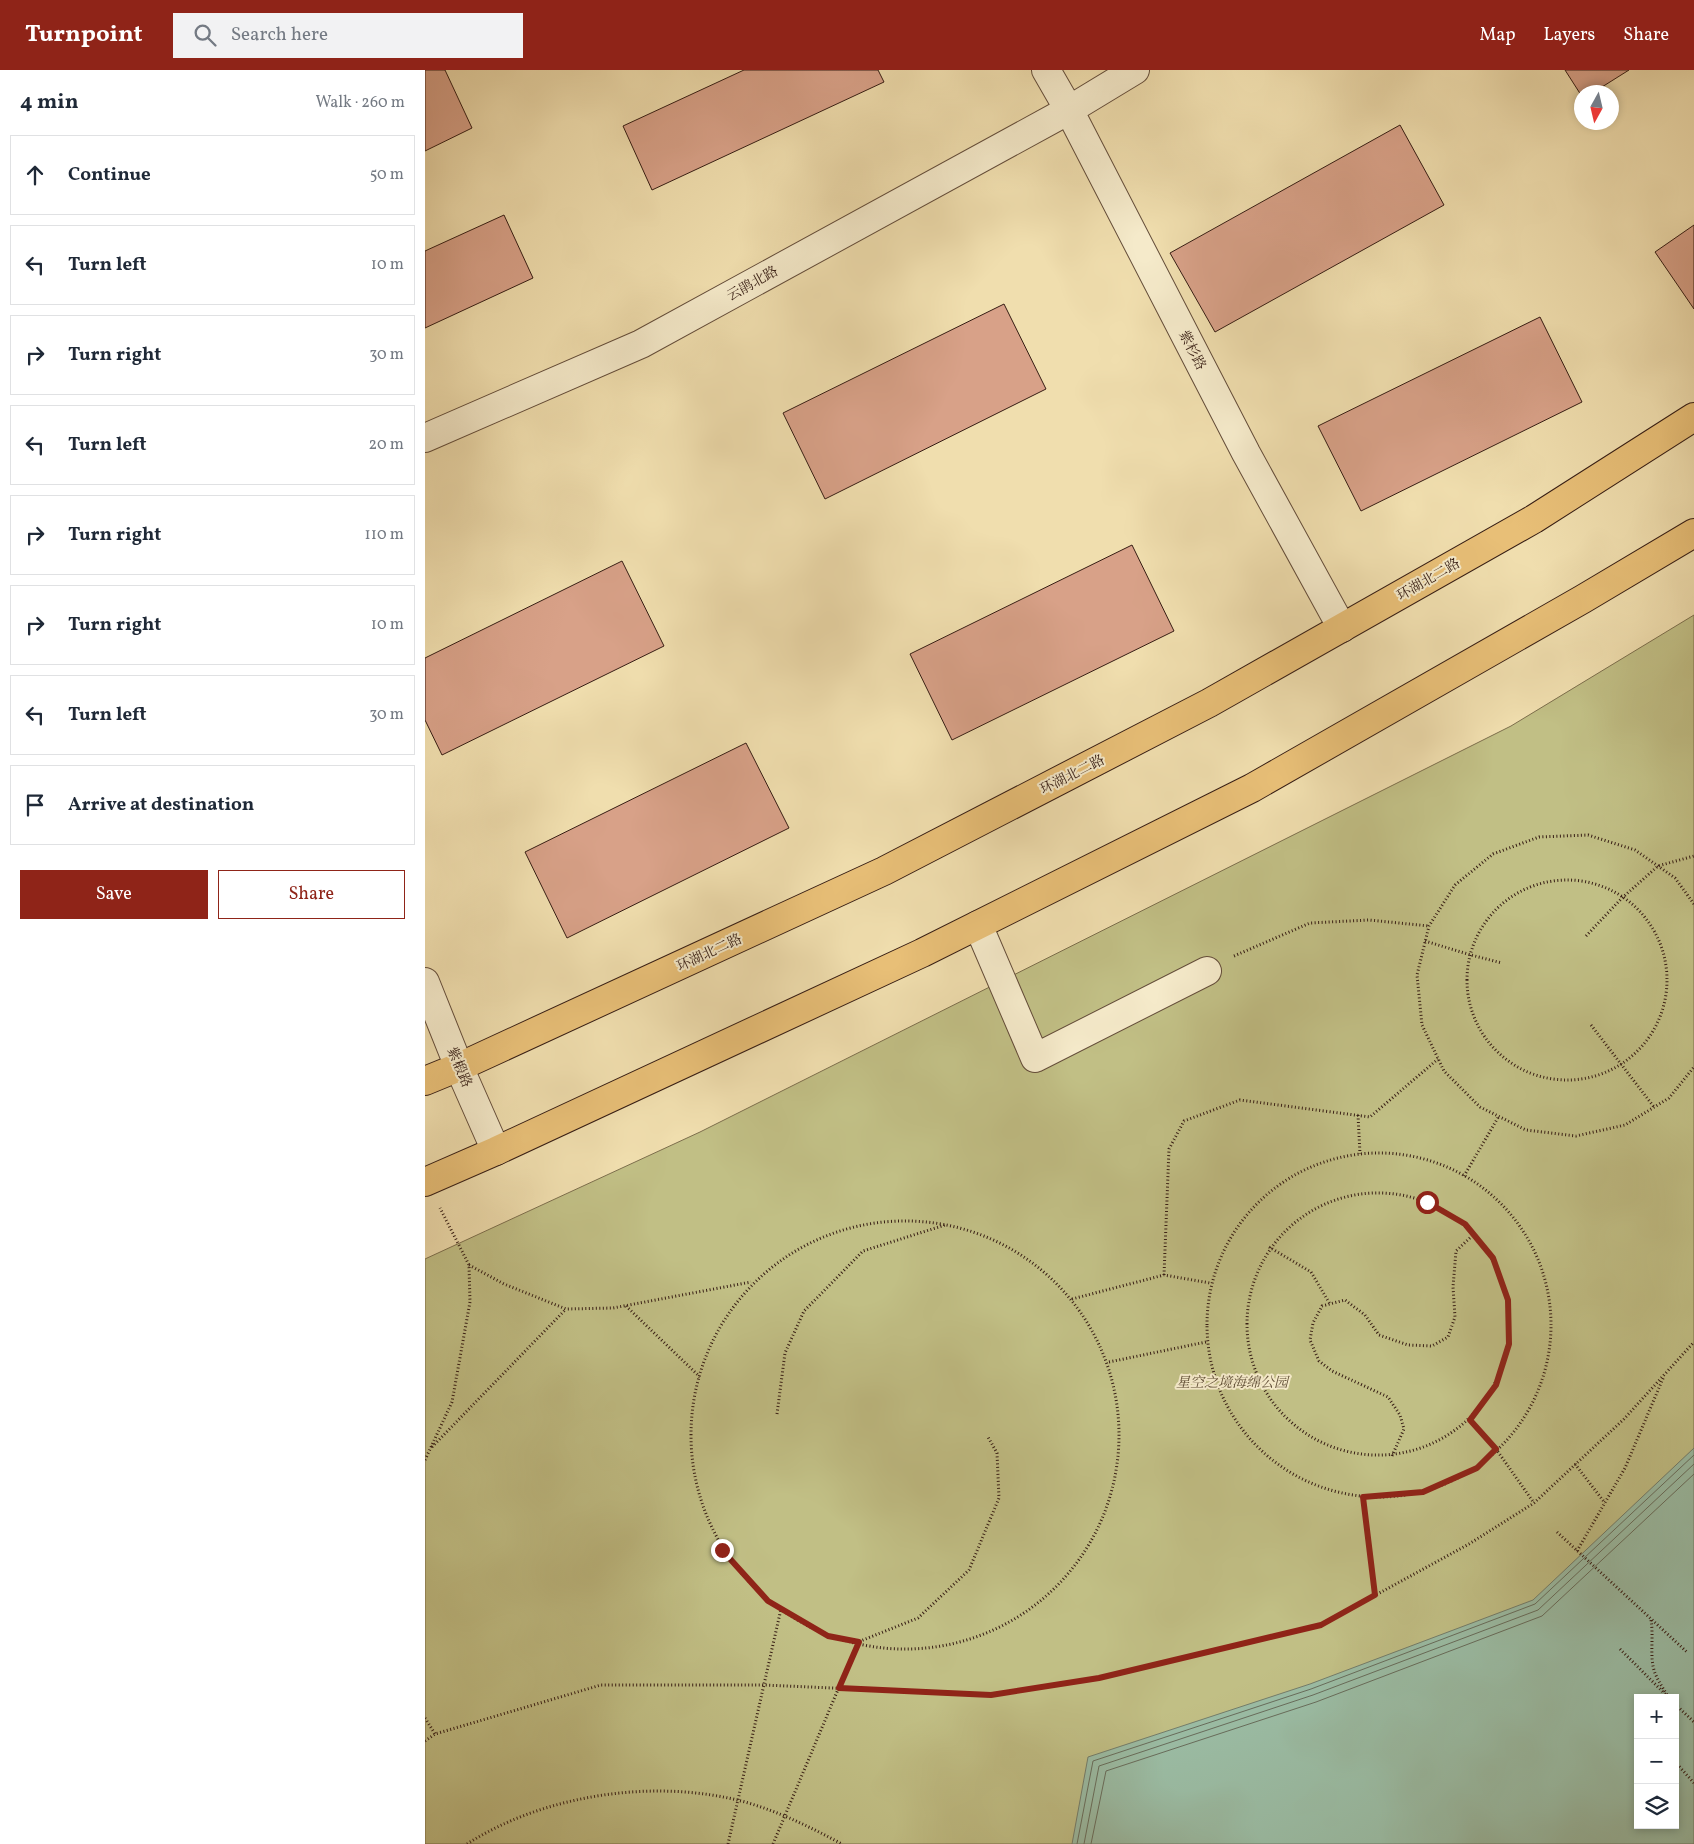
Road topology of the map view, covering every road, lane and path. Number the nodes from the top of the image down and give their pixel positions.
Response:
1 (1046, 70) edge
2 (1135, 70) edge
3 (1069, 110) junction
4 (1694, 417) edge
5 (425, 438) edge
6 (1694, 533) edge
7 (1342, 628) junction
8 (1694, 856) edge
9 (1658, 866) junction
10 (1622, 898) junction
11 (1694, 904) edge
12 (978, 925) junction
13 (1429, 926) junction
14 (1586, 936) dead end
15 (1425, 941) junction
16 (1471, 956) junction
17 (1502, 963) dead end
18 (1207, 971) joint
19 (425, 982) edge
20 (1591, 1025) dead end
21 (1438, 1059) junction
22 (1621, 1064) junction
23 (1694, 1067) edge
24 (459, 1068) junction
25 (1693, 1071) edge
26 (425, 1081) edge
27 (1654, 1107) junction
28 (1358, 1115) junction
29 (1499, 1116) junction
30 (496, 1151) junction
31 (1360, 1154) junction
32 (1464, 1176) junction
33 (425, 1181) edge
34 (948, 1224) junction
35 (1473, 1235) junction
36 (1269, 1247) junction
37 (469, 1265) junction
38 (1164, 1275) junction
39 (754, 1282) junction
40 (1210, 1283) junction
41 (1072, 1298) junction
42 (1330, 1304) junction
43 (626, 1306) junction
44 (566, 1309) junction
45 (1206, 1342) junction
46 (1694, 1342) edge
47 (1108, 1362) junction
48 (1665, 1373) junction
49 (700, 1377) junction
50 (777, 1414) dead end
51 (1470, 1420) junction
52 (988, 1436) dead end
53 (430, 1449) junction
54 (1496, 1449) junction
55 (1392, 1456) junction
56 (425, 1460) edge
57 (1575, 1464) junction
58 (1363, 1497) junction
59 (1534, 1503) junction
60 (1605, 1503) junction
61 (1557, 1532) dead end
62 (1577, 1551) junction
63 (1375, 1595) junction
64 (781, 1609) junction
65 (1651, 1620) junction
66 (859, 1642) junction
67 (1620, 1650) dead end
68 (1688, 1653) dead end
69 (764, 1685) junction
70 (839, 1688) junction
71 (1665, 1694) edge
72 (1666, 1694) edge
73 (1679, 1708) edge
74 (425, 1718) edge
75 (1694, 1722) edge
76 (435, 1734) junction
77 (425, 1741) edge
78 (1679, 1766) edge
79 (1694, 1782) edge
80 (738, 1800) junction
81 (785, 1816) junction
82 (467, 1844) edge
83 (728, 1844) edge
84 (773, 1844) edge
85 (843, 1844) edge

1 - 3 street, 紫杉路
2 - 3 street, 云鹃北路
3 - 5 street, 云鹃北路
3 - 7 street, 紫杉路
4 - 7 main road, 环湖北二路
6 - 12 main road
7 - 24 main road, 环湖北二路
8 - 9 path
9 - 10 path
9 - 11 path
9 - 13 path
10 - 14 path
10 - 16 path
10 - 22 path
12 - 18 street
12 - 30 main road
13 - 15 path
13 - 18 path
15 - 16 path
15 - 21 path
16 - 17 path
16 - 22 path
19 - 24 street, 紫椴路
20 - 22 path
21 - 28 path
21 - 29 path
22 - 27 path
23 - 25 path
24 - 26 main road, 环湖北二路
24 - 30 street, 紫椴路
25 - 27 path
27 - 29 path
28 - 31 path
28 - 38 path
29 - 32 path
30 - 33 main road
31 - 32 path
31 - 40 path
32 - 54 path
33 - 37 path
34 - 39 path
34 - 41 path
34 - 50 path
35 - 36 path
35 - 42 path
35 - 51 path
36 - 42 path
36 - 55 path
37 - 44 path
37 - 53 path
38 - 40 path
38 - 41 path
39 - 43 path
39 - 49 path
40 - 45 path
41 - 47 path
42 - 55 path
43 - 44 path
43 - 49 path
44 - 53 path
45 - 47 path
45 - 58 path
46 - 48 path
47 - 66 path
48 - 57 path
48 - 60 path
49 - 64 path
51 - 54 path
51 - 55 path
52 - 66 path
53 - 56 path
54 - 58 path
54 - 59 path
57 - 59 path
57 - 60 path
58 - 63 path
59 - 63 path
60 - 62 path
61 - 62 path
62 - 65 path
63 - 70 path
64 - 66 path
64 - 69 path
65 - 68 path
65 - 72 path
66 - 70 path
67 - 71 path
69 - 70 path
69 - 76 path
69 - 80 path
70 - 81 path
73 - 75 path
74 - 76 path
76 - 77 path
78 - 79 path
80 - 81 path
80 - 82 path
80 - 83 path
81 - 84 path
81 - 85 path

